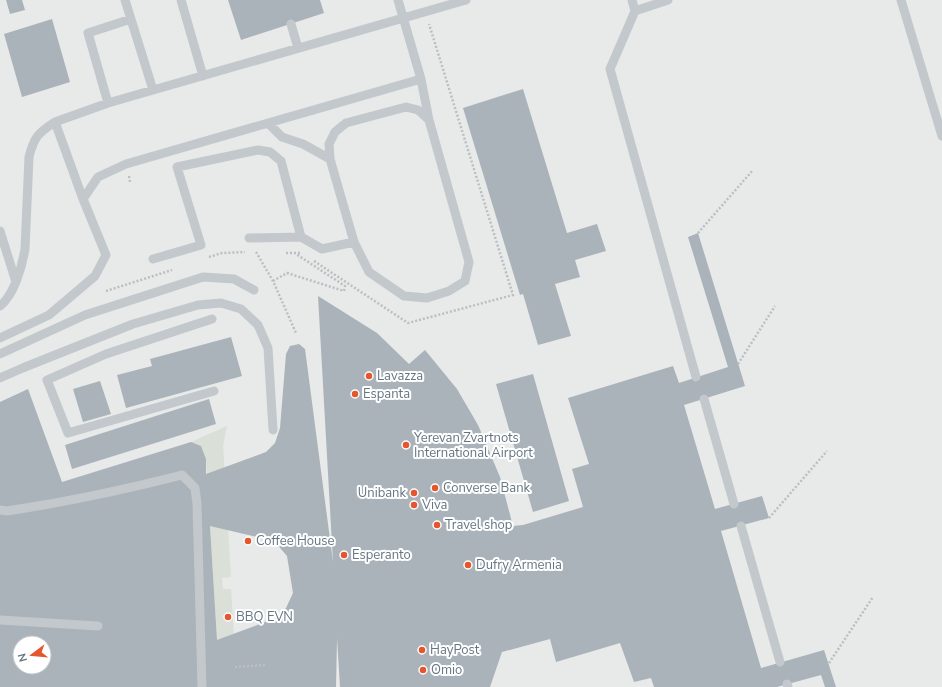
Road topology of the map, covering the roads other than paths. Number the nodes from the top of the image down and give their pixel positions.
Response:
1 (125, 0) edge
2 (181, 0) edge
3 (398, 0) edge
4 (466, 0) edge
5 (632, 0) edge
6 (668, 0) edge
7 (901, 0) edge
8 (446, 3) edge
9 (635, 11) junction
10 (404, 18) junction
11 (131, 19) junction
12 (290, 24) dead end
13 (298, 48) junction
14 (203, 76) junction
15 (421, 79) junction
16 (153, 90) junction
17 (108, 103) junction
18 (430, 120) junction
19 (55, 122) junction
20 (268, 123) junction
21 (942, 136) edge
22 (330, 159) junction
23 (83, 199) junction
24 (0, 231) edge
25 (249, 238) dead end
26 (301, 238) junction
27 (354, 242) junction
28 (153, 259) dead end
29 (16, 282) junction
30 (254, 290) dead end
31 (0, 306) edge
32 (212, 319) dead end
33 (0, 338) edge
34 (0, 354) edge
35 (696, 377) dead end
36 (0, 378) edge
37 (214, 391) dead end
38 (704, 399) dead end
39 (273, 430) dead end
40 (734, 504) dead end
41 (0, 510) edge
42 (741, 526) dead end
43 (0, 620) edge
44 (98, 626) dead end
45 (780, 662) dead end
46 (202, 687) edge

1 - 11 lane
2 - 14 lane
3 - 10 lane
4 - 8 lane
5 - 9 lane
6 - 9 lane
7 - 21 lane
8 - 10 lane
9 - 35 lane
10 - 13 lane
10 - 15 lane
11 - 16 lane
11 - 17 lane
12 - 13 lane
13 - 14 lane
14 - 16 lane
15 - 18 lane
15 - 20 lane
16 - 17 lane
17 - 19 lane
18 - 22 lane
18 - 27 lane
19 - 23 lane
19 - 29 lane
20 - 22 lane
20 - 23 lane
22 - 27 lane
23 - 33 lane
24 - 29 lane
25 - 26 lane
26 - 27 lane
26 - 28 lane
29 - 31 lane
30 - 34 lane
32 - 37 lane
36 - 39 lane, bridge
38 - 40 lane
41 - 46 lane
42 - 45 lane
43 - 44 lane

